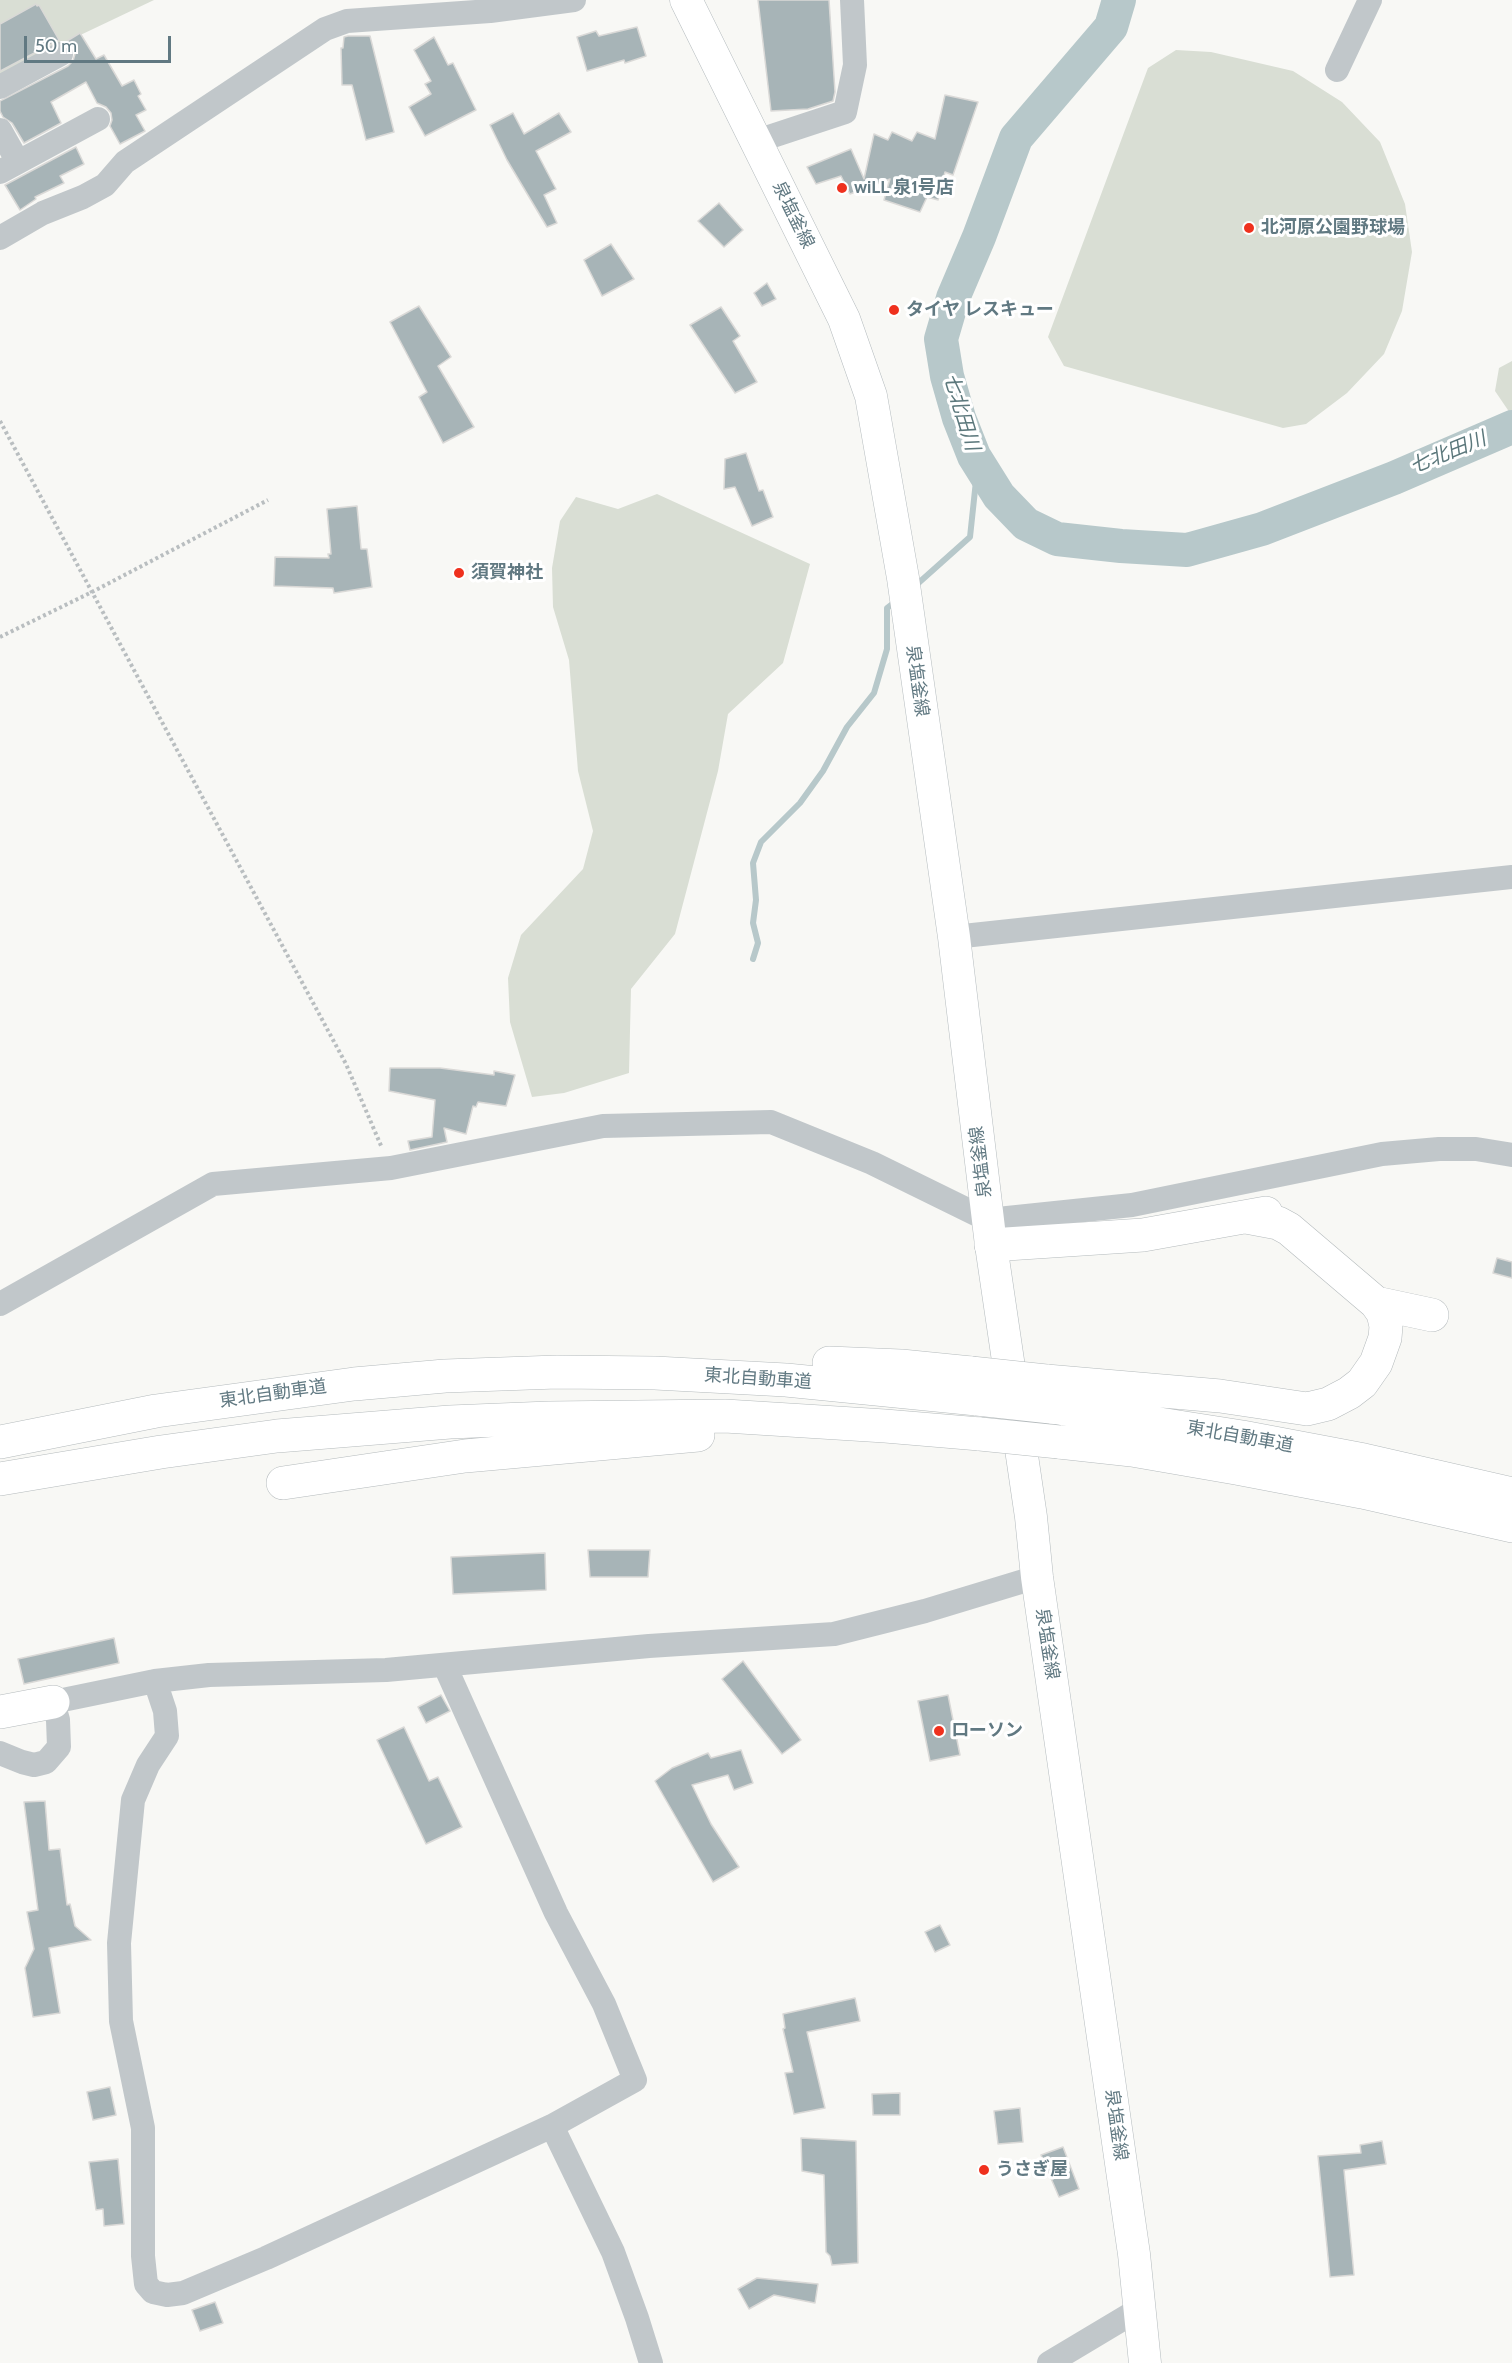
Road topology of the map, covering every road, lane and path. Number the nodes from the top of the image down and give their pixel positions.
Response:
1 (574, 0) edge
2 (686, 0) edge
3 (852, 0) edge
4 (1370, 0) edge
5 (61, 54) dead end
6 (1337, 70) dead end
7 (0, 87) edge
8 (98, 119) dead end
9 (0, 130) edge
10 (757, 141) junction
11 (9, 167) edge
12 (0, 238) edge
13 (0, 421) edge
14 (268, 500) dead end
15 (92, 592) junction
16 (0, 637) edge
17 (1512, 877) edge
18 (954, 937) junction
19 (1512, 1155) edge
20 (391, 1168) junction
21 (989, 1232) junction
22 (1387, 1299) junction
23 (0, 1304) edge
24 (1432, 1315) dead end
25 (1049, 1394) junction
26 (885, 1426) junction
27 (0, 1442) edge
28 (0, 1479) edge
29 (283, 1483) dead end
30 (1512, 1494) edge
31 (1512, 1526) edge
32 (1037, 1577) junction
33 (445, 1666) junction
34 (155, 1682) junction
35 (53, 1702) junction
36 (0, 1712) edge
37 (0, 1753) edge
38 (552, 2126) junction
39 (1141, 2308) junction
40 (651, 2363) edge
41 (1049, 2363) edge
42 (1145, 2363) edge

1 - 12 street
2 - 10 main road, 泉塩釜線
3 - 10 street
4 - 6 street
5 - 7 street
8 - 11 street
9 - 11 street
10 - 18 main road, 泉塩釜線
13 - 15 path
14 - 15 path
15 - 16 path
15 - 20 path
17 - 18 street
18 - 21 main road, 泉塩釜線
19 - 21 street
20 - 21 street
20 - 23 street
21 - 22 highway
21 - 32 main road, 泉塩釜線
22 - 24 highway
22 - 25 highway
25 - 27 highway, 東北自動車道, bridge
25 - 30 highway, 東北自動車道
26 - 28 highway, 東北自動車道
26 - 29 highway
26 - 31 highway, 東北自動車道, bridge
32 - 33 street
32 - 39 main road, 泉塩釜線
33 - 34 street
33 - 38 street
34 - 35 street
34 - 38 street
35 - 36 highway
35 - 37 street
38 - 40 street
39 - 41 street
39 - 42 main road, 泉塩釜線

